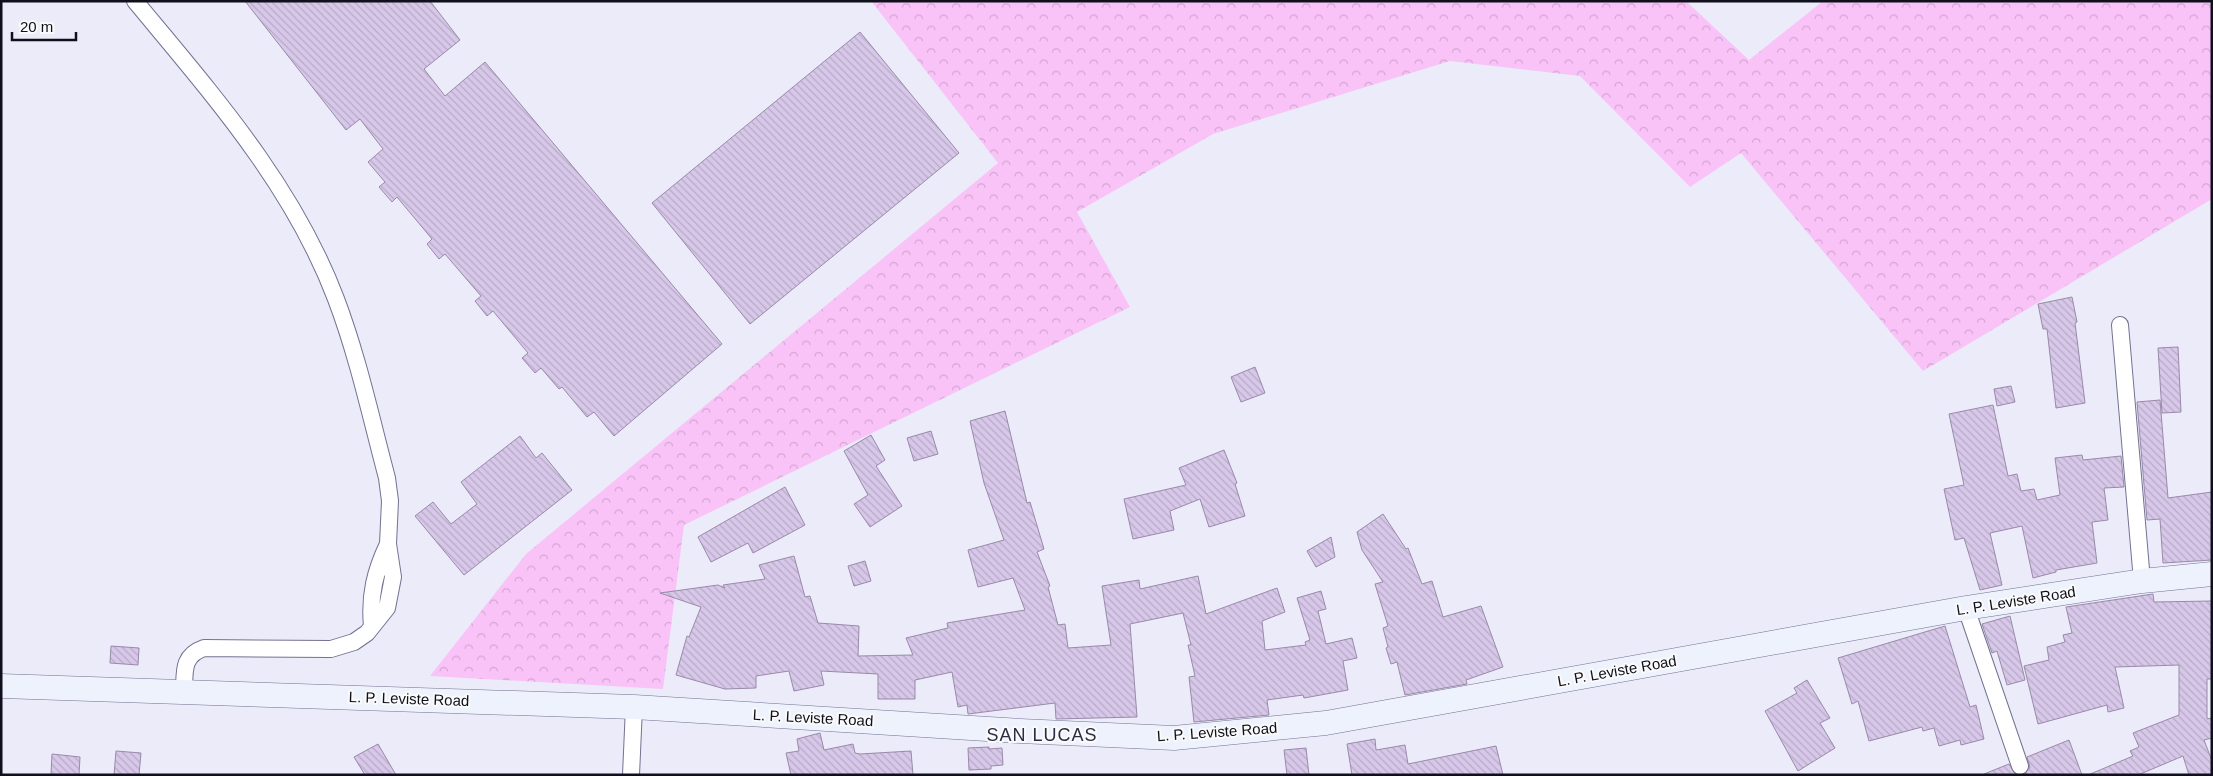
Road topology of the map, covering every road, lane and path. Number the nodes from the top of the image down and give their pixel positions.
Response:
1 (135, 1) edge
2 (2120, 325) dead end
3 (2212, 574) edge
4 (2142, 581) junction
5 (1966, 608) junction
6 (1, 686) edge
7 (184, 693) junction
8 (634, 707) junction
9 (2020, 766) dead end
10 (631, 775) edge

1 - 7 street
2 - 4 street
3 - 4 main road, L. P. Leviste Road
4 - 5 main road, L. P. Leviste Road
5 - 8 main road, L. P. Leviste Road
5 - 9 street
6 - 7 main road, L. P. Leviste Road
7 - 8 main road, L. P. Leviste Road
8 - 10 street

